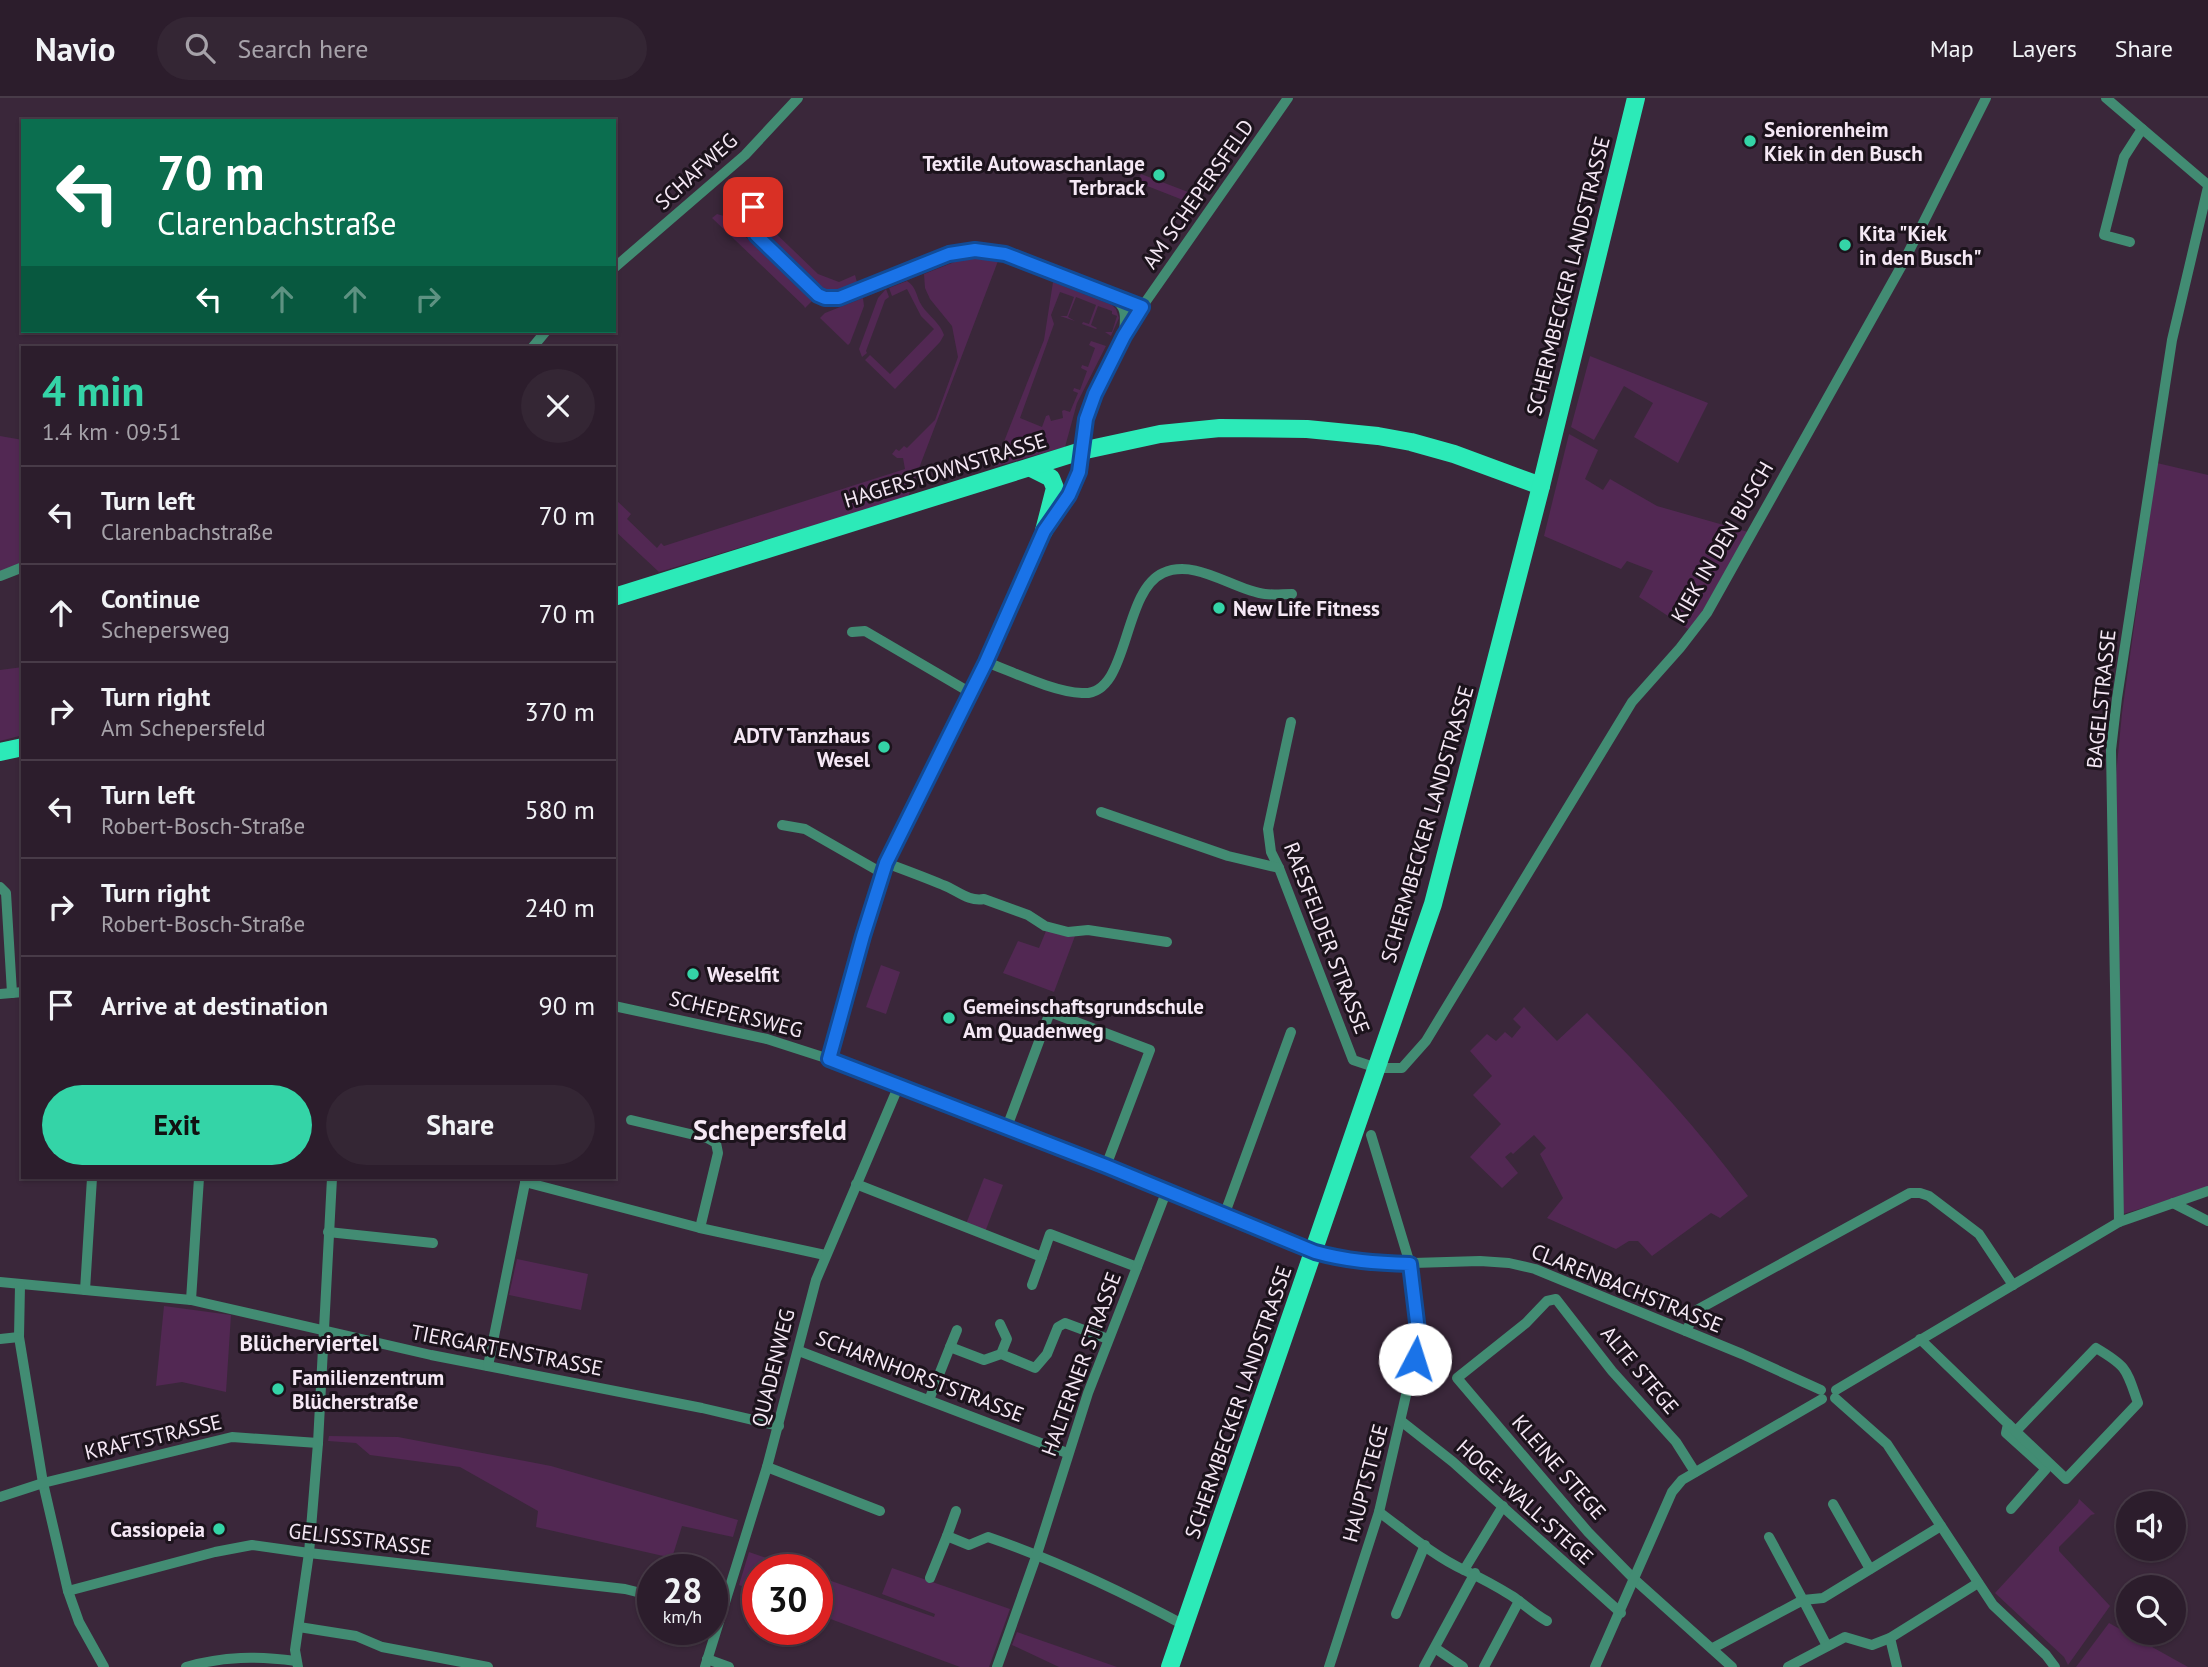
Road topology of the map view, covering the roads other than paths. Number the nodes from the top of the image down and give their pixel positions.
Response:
1 (797, 98) edge
2 (1288, 98) edge
3 (1636, 98) edge
4 (1986, 98) edge
5 (2106, 98) edge
6 (2142, 129) junction
7 (2208, 186) edge
8 (756, 235) dead end
9 (2130, 242) dead end
10 (616, 266) edge
11 (1105, 294) junction
12 (1142, 307) junction
13 (1124, 336) junction
14 (1081, 451) junction
15 (1031, 468) junction
16 (1541, 486) junction
17 (1044, 531) junction
18 (21, 567) edge
19 (0, 576) edge
20 (1292, 594) dead end
21 (616, 596) edge
22 (852, 632) dead end
23 (986, 662) junction
24 (971, 693) junction
25 (1291, 722) dead end
26 (21, 747) edge
27 (0, 752) edge
28 (1101, 812) dead end
29 (782, 825) dead end
30 (1279, 867) junction
31 (884, 868) junction
32 (0, 887) edge
33 (1167, 942) dead end
34 (11, 993) edge
35 (616, 1006) edge
36 (1291, 1032) dead end
37 (829, 1059) junction
38 (1377, 1068) junction
39 (899, 1085) junction
40 (631, 1120) dead end
41 (1007, 1127) junction
42 (1371, 1135) dead end
43 (1106, 1166) junction
44 (92, 1179) edge
45 (199, 1179) edge
46 (332, 1179) edge
47 (526, 1180) edge
48 (856, 1184) junction
49 (1167, 1190) junction
50 (2208, 1191) edge
51 (2173, 1203) junction
52 (1225, 1213) junction
53 (2208, 1221) edge
54 (2119, 1222) junction
55 (700, 1228) junction
56 (328, 1232) junction
57 (433, 1243) dead end
58 (1315, 1252) junction
59 (825, 1255) junction
60 (1042, 1257) junction
61 (1410, 1264) junction
62 (1137, 1267) junction
63 (0, 1282) edge
64 (20, 1285) junction
65 (1032, 1285) dead end
66 (2012, 1285) junction
67 (85, 1290) junction
68 (1551, 1298) joint
69 (191, 1300) junction
70 (1000, 1324) dead end
71 (322, 1330) junction
72 (957, 1330) dead end
73 (1686, 1331) junction
74 (19, 1337) junction
75 (0, 1339) edge
76 (1108, 1339) junction
77 (1920, 1339) junction
78 (950, 1348) junction
79 (799, 1351) junction
80 (1001, 1354) junction
81 (488, 1366) junction
82 (1822, 1394) junction
83 (1835, 1394) junction
84 (929, 1400) junction
85 (1401, 1421) junction
86 (779, 1426) junction
87 (2012, 1427) junction
88 (318, 1443) junction
89 (1067, 1453) junction
90 (767, 1467) junction
91 (1695, 1472) junction
92 (43, 1483) junction
93 (0, 1497) edge
94 (1833, 1504) dead end
95 (1503, 1506) junction
96 (2011, 1509) dead end
97 (880, 1511) dead end
98 (956, 1511) dead end
99 (1379, 1512) junction
100 (1941, 1526) junction
101 (947, 1536) junction
102 (1769, 1537) dead end
103 (1425, 1545) junction
104 (309, 1553) junction
105 (1037, 1554) junction
106 (1870, 1569) junction
107 (1470, 1572) junction
108 (930, 1578) dead end
109 (728, 1579) edge
110 (1634, 1580) junction
111 (1978, 1583) junction
112 (68, 1591) junction
113 (637, 1592) edge
114 (1804, 1600) junction
115 (1519, 1601) junction
116 (1620, 1613) junction
117 (1396, 1614) dead end
118 (1547, 1622) dead end
119 (1184, 1625) junction
120 (299, 1627) junction
121 (1890, 1638) junction
122 (710, 1645) edge
123 (1827, 1646) junction
124 (1713, 1648) junction
125 (1429, 1657) edge
126 (706, 1663) edge
127 (297, 1664) edge
128 (104, 1667) edge
129 (186, 1667) edge
130 (488, 1667) edge
131 (729, 1667) edge
132 (997, 1667) edge
133 (1170, 1667) edge
134 (1329, 1667) edge
135 (1463, 1667) edge
136 (1484, 1667) edge
137 (1595, 1667) edge
138 (1732, 1667) edge
139 (1788, 1667) edge
140 (1897, 1667) edge
141 (2054, 1667) edge

1 - 10 street, SCHAFWEG
2 - 12 street, AM SCHEPERSFELD
3 - 16 main road, SCHERMBECKER LANDSTRASSE
4 - 38 street, KIEK IN DEN BUSCH
5 - 6 street
6 - 7 street
6 - 9 street
7 - 54 street, BAGELSTRASSE
8 - 11 street
11 - 12 street
11 - 13 street
12 - 13 street, AM SCHEPERSFELD
13 - 14 street, AM SCHEPERSFELD
14 - 15 main road, HAGERSTOWNSTRASSE
14 - 16 main road, HAGERSTOWNSTRASSE
14 - 17 street, AM SCHEPERSFELD
15 - 17 main road
15 - 21 main road, HAGERSTOWNSTRASSE
16 - 38 main road, SCHERMBECKER LANDSTRASSE
17 - 23 street, AM SCHEPERSFELD
18 - 19 street
20 - 23 street
22 - 24 street
23 - 24 street, AM SCHEPERSFELD
24 - 31 street, AM SCHEPERSFELD
25 - 30 street, RAESFELDER STRASSE
26 - 27 main road
28 - 30 street
29 - 31 street
30 - 38 street, RAESFELDER STRASSE
31 - 33 street
31 - 37 street, AM SCHEPERSFELD
32 - 34 street
35 - 37 street, SCHEPERSWEG
36 - 52 street
37 - 39 street, SCHEPERSWEG
38 - 58 main road, SCHERMBECKER LANDSTRASSE
39 - 41 street, SCHEPERSWEG
39 - 48 street, QUADENWEG
40 - 55 street
41 - 43 street, SCHEPERSWEG
41 - 43 street
42 - 61 street
43 - 49 street, SCHEPERSWEG
44 - 67 street
45 - 69 street
46 - 56 street
47 - 55 street
47 - 81 street
48 - 59 street, QUADENWEG
48 - 60 street
49 - 52 street, SCHEPERSWEG
49 - 62 street, HALTERNER STRASSE
50 - 51 street
51 - 53 street
51 - 54 street
52 - 58 street, SCHEPERSWEG
54 - 66 street
55 - 59 street
56 - 57 street
56 - 71 street
58 - 61 street, CLARENBACHSTRASSE
58 - 119 main road, SCHERMBECKER LANDSTRASSE
59 - 79 street, QUADENWEG
60 - 62 street
60 - 65 street
61 - 73 street, CLARENBACHSTRASSE
61 - 85 street, HAUPTSTEGE
62 - 76 street, HALTERNER STRASSE
63 - 64 street, TIERGARTENSTRASSE
64 - 67 street, TIERGARTENSTRASSE
64 - 74 street
66 - 73 street
66 - 77 street
67 - 69 street, TIERGARTENSTRASSE
68 - 91 street, ALTE STEGE
68 - 110 street, KLEINE STEGE
69 - 71 street, TIERGARTENSTRASSE
70 - 80 street
71 - 81 street, TIERGARTENSTRASSE
71 - 88 street
72 - 78 street
73 - 82 street, CLARENBACHSTRASSE
74 - 75 street
74 - 92 street
76 - 80 street
76 - 89 street, HALTERNER STRASSE
77 - 83 street
77 - 87 street
78 - 80 street
78 - 84 street
79 - 84 street, SCHARNHORSTSTRASSE
79 - 86 street, QUADENWEG
81 - 86 street, TIERGARTENSTRASSE
82 - 83 street, CLARENBACHSTRASSE
82 - 91 street
83 - 100 street
84 - 89 street, SCHARNHORSTSTRASSE
85 - 95 street, HOGE-WALL-STEGE
85 - 99 street, HAUPTSTEGE
86 - 90 street, QUADENWEG
87 - 87 street
87 - 96 street
88 - 92 street, KRAFTSTRASSE
88 - 104 street
89 - 105 street, HALTERNER STRASSE
90 - 97 street
90 - 109 street, QUADENWEG
91 - 110 street
92 - 93 street, KRAFTSTRASSE
92 - 112 street
94 - 106 street
95 - 107 street
95 - 116 street, HOGE-WALL-STEGE
98 - 101 street
99 - 103 street
99 - 134 street, HAUPTSTEGE
100 - 106 street
100 - 111 street
101 - 105 street
101 - 108 street
102 - 114 street
103 - 107 street
103 - 117 street
104 - 112 street, GELISSSTRASSE
104 - 113 street, GELISSSTRASSE
104 - 120 street
105 - 119 street
105 - 132 street, HALTERNER STRASSE
106 - 114 street
107 - 115 street
107 - 125 street
110 - 116 street
110 - 124 street, KLEINE STEGE
111 - 121 street
111 - 141 street
112 - 128 street
114 - 123 street
114 - 124 street
115 - 118 street
115 - 136 street
116 - 137 street
119 - 133 main road, SCHERMBECKER LANDSTRASSE
120 - 127 street
120 - 130 street
121 - 123 street
121 - 140 street
122 - 126 street, QUADENWEG
123 - 139 street
124 - 138 street, KLEINE STEGE
125 - 135 street
126 - 131 street
127 - 129 street

